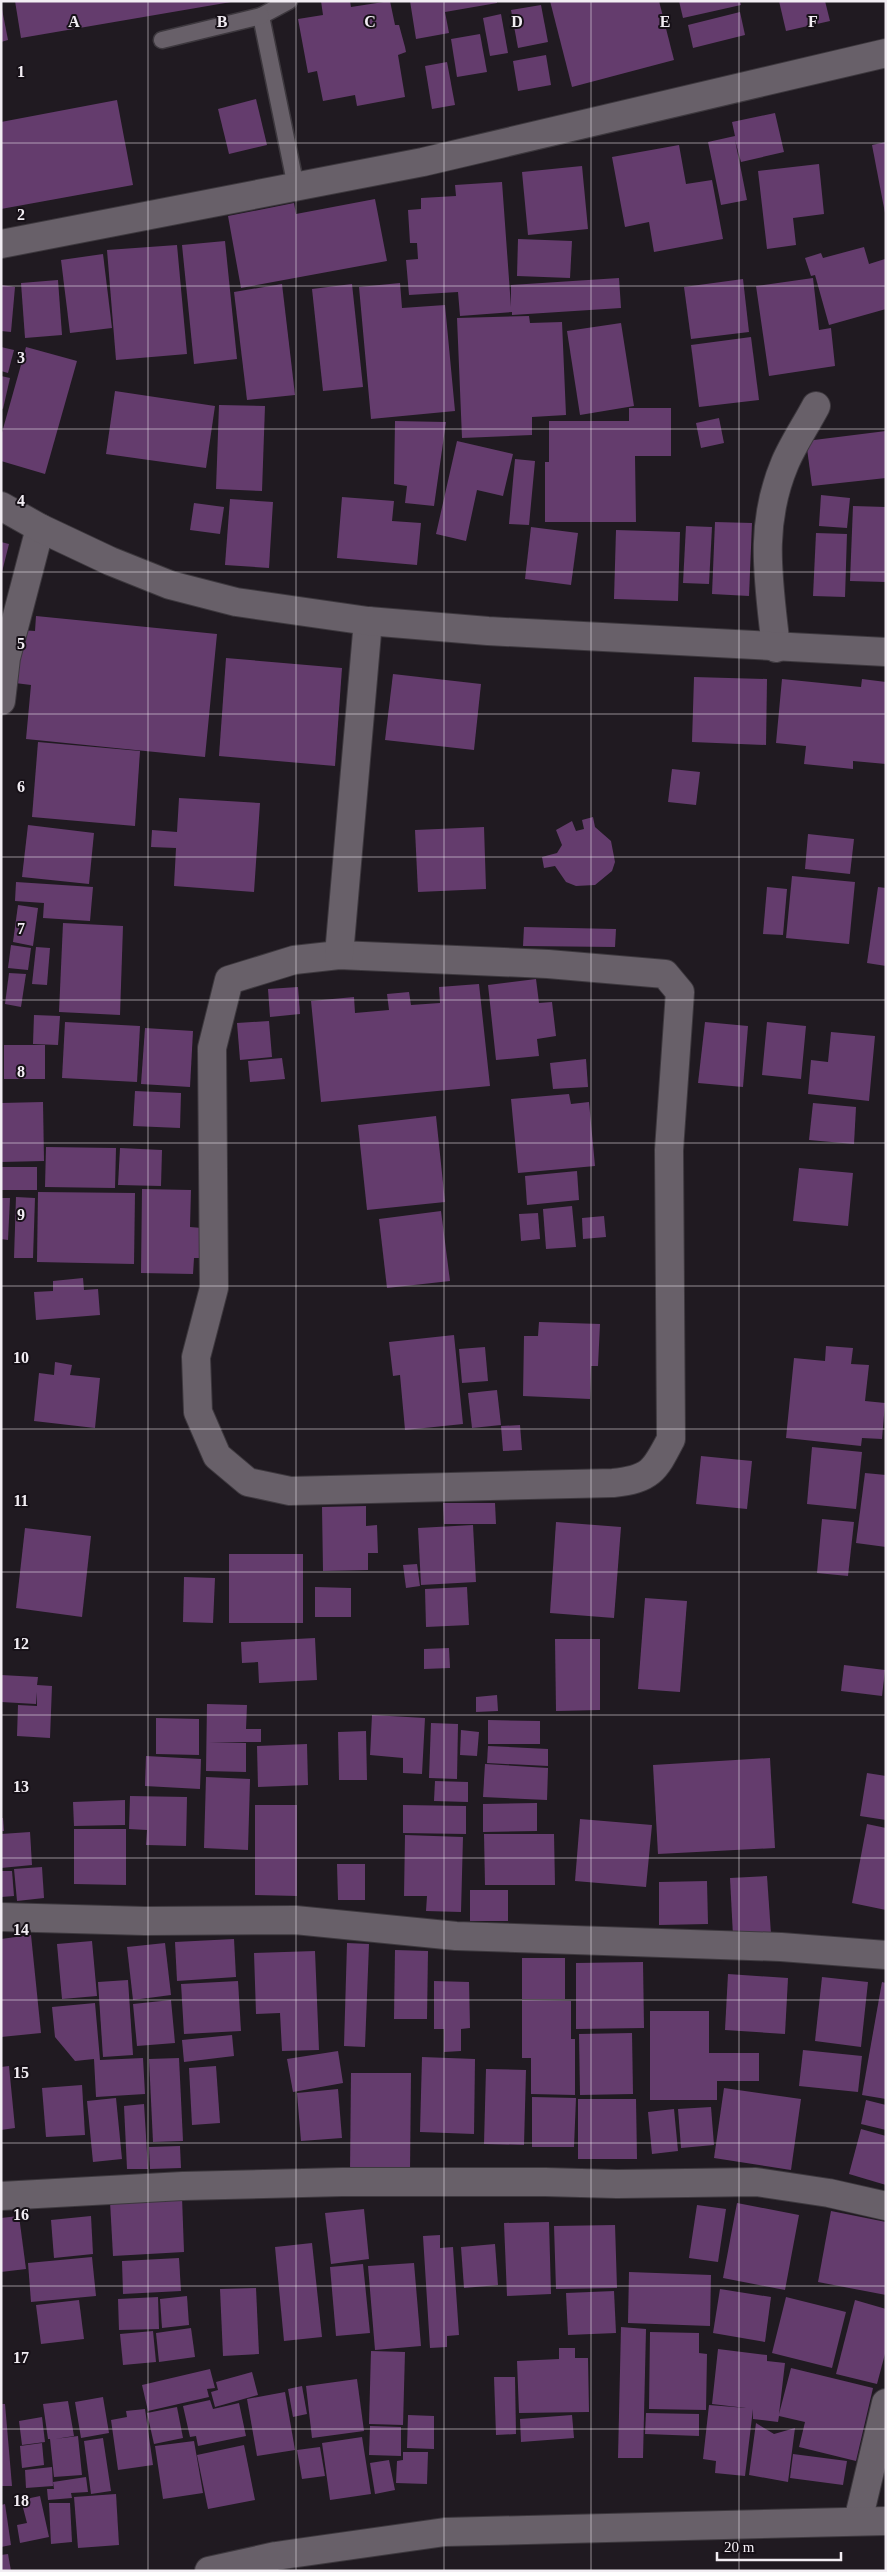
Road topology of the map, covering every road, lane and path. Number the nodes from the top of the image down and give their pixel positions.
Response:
1 (289, 1) edge
2 (261, 16) junction
3 (162, 40) dead end
4 (886, 53) edge
5 (296, 187) junction
6 (1, 244) edge
7 (816, 406) dead end
8 (1, 506) edge
9 (40, 528) junction
10 (368, 621) junction
11 (776, 648) junction
12 (886, 652) edge
13 (4, 658) edge
14 (1, 701) edge
15 (339, 955) junction
16 (1, 1917) edge
17 (886, 1955) edge
18 (1, 2196) edge
19 (886, 2206) edge
20 (886, 2402) edge
21 (858, 2521) junction
22 (886, 2521) edge
23 (209, 2571) edge

1 - 2 lane
2 - 3 lane
2 - 5 lane
4 - 5 street
5 - 6 street
7 - 11 street
8 - 9 street
9 - 10 street
9 - 13 street
10 - 11 street
10 - 15 street
11 - 12 street
13 - 14 street
15 - 15 street
16 - 17 street
18 - 19 street
20 - 21 street
21 - 22 street
21 - 23 street

